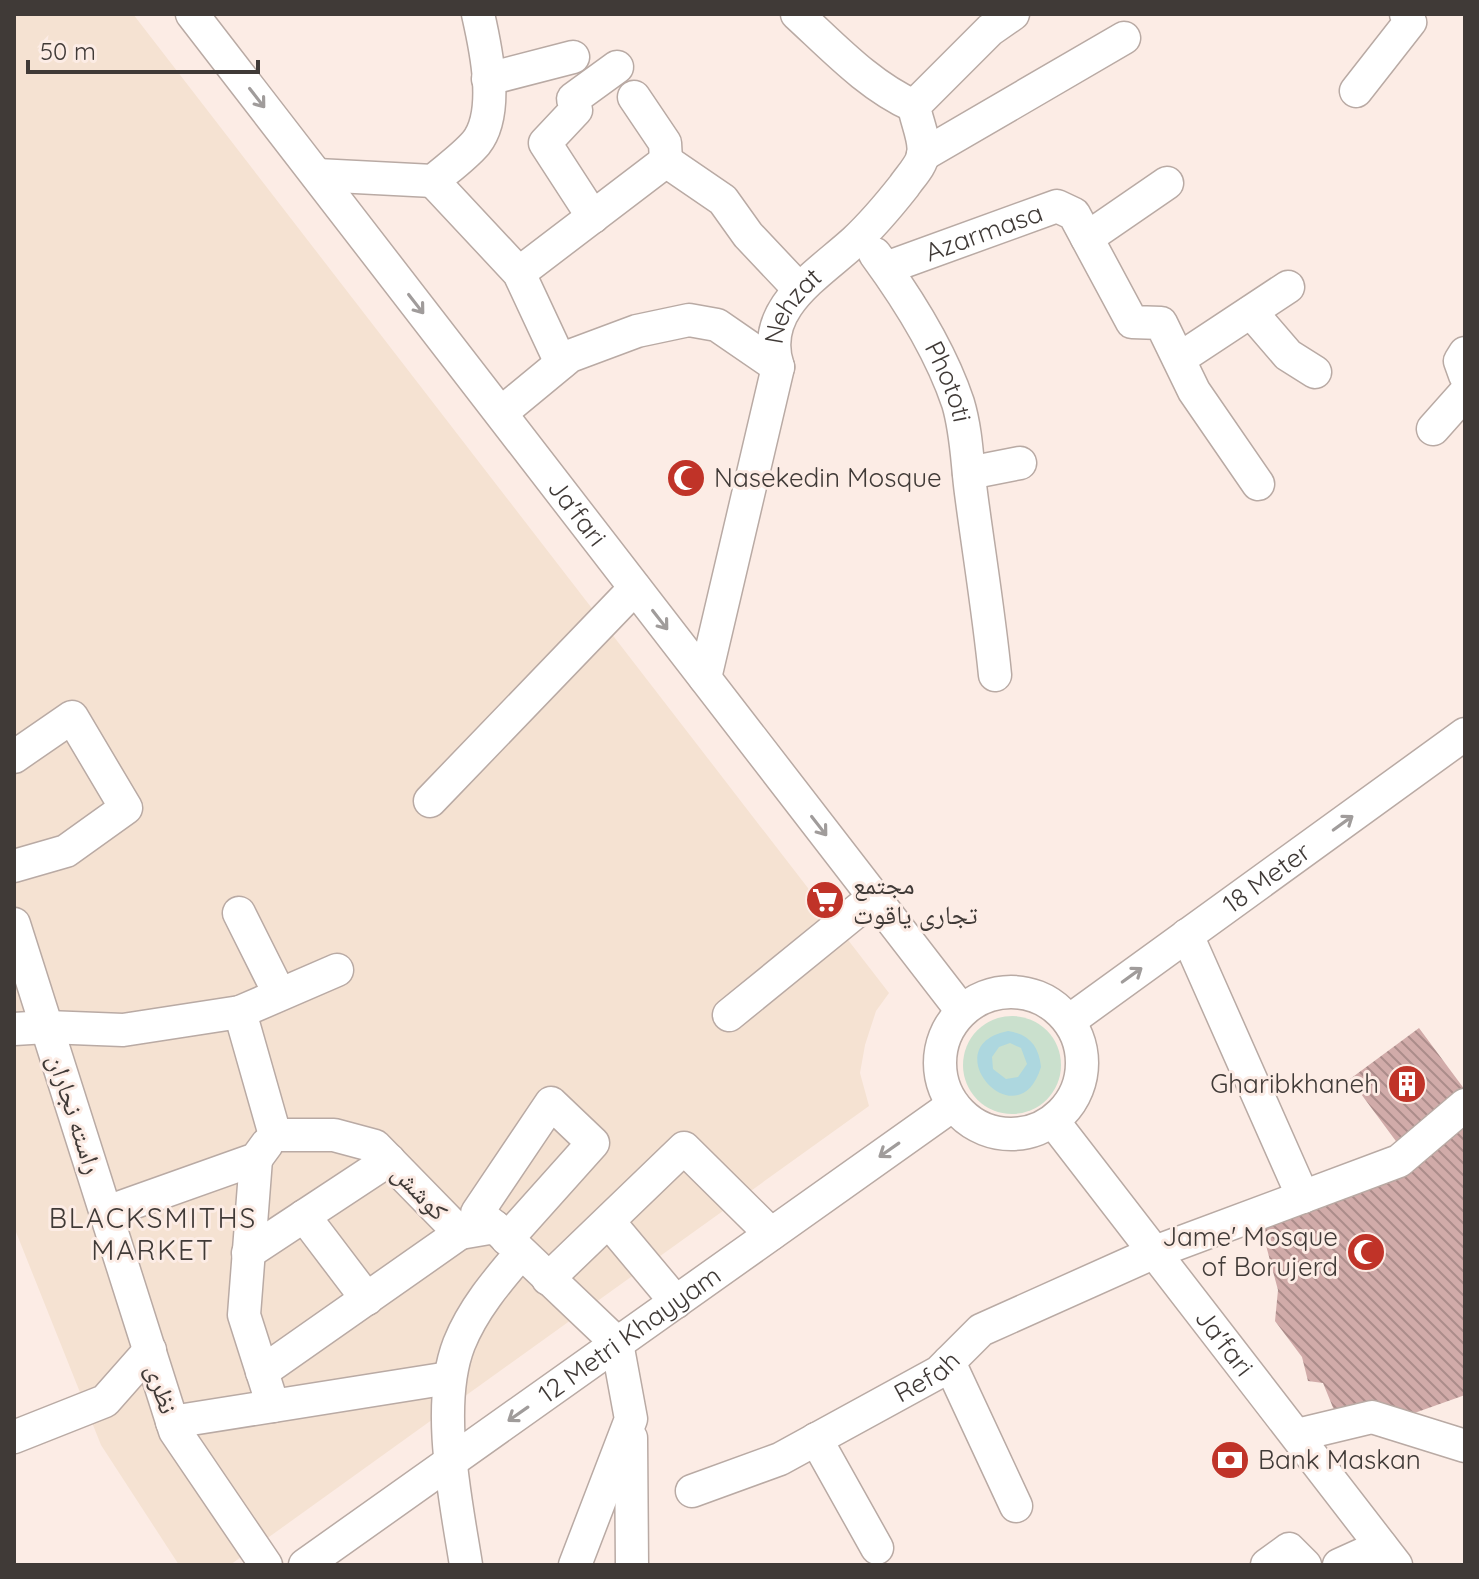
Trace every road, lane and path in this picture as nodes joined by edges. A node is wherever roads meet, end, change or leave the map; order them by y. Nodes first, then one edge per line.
1 (192, 14) edge
2 (478, 14) edge
3 (797, 14) edge
4 (1013, 14) edge
5 (1406, 14) edge
6 (1124, 38) dead end
7 (573, 57) dead end
8 (617, 67) dead end
9 (488, 79) junction
10 (1356, 91) dead end
11 (634, 97) dead end
12 (914, 106) junction
13 (923, 155) junction
14 (666, 161) junction
15 (317, 175) junction
16 (433, 181) junction
17 (1167, 183) dead end
18 (593, 217) junction
19 (862, 235) junction
20 (1087, 238) junction
21 (886, 268) junction
22 (519, 273) junction
23 (1288, 287) dead end
24 (799, 289) junction
25 (1251, 312) junction
26 (1465, 353) edge
27 (1179, 359) junction
28 (561, 363) junction
29 (778, 367) junction
30 (1315, 372) dead end
31 (1465, 375) edge
32 (1465, 393) edge
33 (501, 413) junction
34 (1433, 429) dead end
35 (1020, 463) dead end
36 (969, 473) junction
37 (1258, 484) dead end
38 (635, 588) junction
39 (995, 675) dead end
40 (705, 678) junction
41 (1465, 734) edge
42 (14, 757) edge
43 (430, 801) dead end
44 (14, 866) edge
45 (874, 897) junction
46 (239, 913) dead end
47 (14, 924) edge
48 (1187, 935) junction
49 (337, 970) dead end
50 (279, 993) junction
51 (962, 1011) junction
52 (240, 1012) junction
53 (729, 1015) dead end
54 (1069, 1021) junction
55 (47, 1027) junction
56 (14, 1029) edge
57 (953, 1105) junction
58 (1465, 1105) edge
59 (1053, 1121) junction
60 (265, 1147) junction
61 (389, 1160) junction
62 (1303, 1197) junction
63 (107, 1212) junction
64 (304, 1216) junction
65 (609, 1222) junction
66 (492, 1233) junction
67 (771, 1234) junction
68 (1155, 1252) junction
69 (248, 1253) junction
70 (548, 1279) junction
71 (367, 1299) junction
72 (676, 1302) junction
73 (617, 1343) junction
74 (150, 1350) junction
75 (949, 1362) junction
76 (262, 1372) junction
77 (449, 1378) junction
78 (273, 1406) junction
79 (631, 1419) junction
80 (172, 1422) junction
81 (1297, 1435) junction
82 (14, 1437) edge
83 (816, 1439) junction
84 (1465, 1446) edge
85 (450, 1462) junction
86 (692, 1491) dead end
87 (1016, 1506) dead end
88 (877, 1548) dead end
89 (1389, 1555) edge
90 (266, 1565) edge
91 (305, 1565) edge
92 (466, 1565) edge
93 (575, 1565) edge
94 (632, 1565) edge
95 (1267, 1565) edge
96 (1305, 1565) edge
97 (1339, 1565) edge

1 -> 15 street, Ja'fari
2 - 9 street
3 - 12 street
4 - 12 street
5 - 10 street
6 - 13 street
7 - 9 street
8 - 18 street
9 - 16 street
11 - 14 street
12 - 13 street
13 - 19 street, Nehzat
14 - 18 street
14 - 24 street
15 - 16 street
15 -> 33 street, Ja'fari
16 - 22 street
17 - 20 street
18 - 22 street
19 - 21 street, Phototi
19 - 24 street, Nehzat
20 - 21 street, Azarmasa
20 - 27 street, Azarmasa
21 - 36 street, Phototi
22 - 28 street
23 - 25 street
24 - 29 street, Nehzat
25 - 27 street
25 - 30 street
26 - 31 street
27 - 37 street
28 - 29 street
28 - 33 street
29 - 40 street, Nehzat
32 - 34 street
33 - 38 street, Ja'fari
35 - 36 street
36 - 39 street, Phototi
38 -> 40 street, Ja'fari
38 - 43 street
40 -> 45 street, Ja'fari
48 -> 41 street, 18 Meter
42 - 44 street
45 - 51 street, Ja'fari
45 - 53 street
46 - 50 street
47 - 55 street, راسته نجاران
54 -> 48 street, 18 Meter
48 - 62 street
49 - 50 street
50 - 52 street
51 - 54 street
51 - 57 street
52 - 55 street
52 - 60 street
54 - 59 street
55 - 56 street
55 - 63 street, راسته نجاران
57 - 59 street
57 -> 67 street, 12 Metri Khayyam
58 - 62 street, Refah
59 - 68 street, Ja'fari
60 - 61 street, کوشش
60 - 63 street, کوشش
60 - 69 street
61 - 64 street
61 - 66 street, کوشش
62 - 68 street, Refah
63 - 74 street, راسته نجاران
64 - 69 street
64 - 71 street
65 - 67 street
65 - 70 street
65 - 72 street
66 - 70 street, کوشش
66 - 71 street
66 - 77 street
67 - 72 street, 12 Metri Khayyam
68 - 75 street, Refah
68 - 81 street, Ja'fari
69 - 76 street
70 - 73 street, کوشش
71 - 76 street
72 - 73 street, 12 Metri Khayyam
73 - 79 street
73 -> 85 street, 12 Metri Khayyam
74 - 80 street, نظری
74 - 82 street, نظری
75 - 83 street, Refah
75 - 87 street
76 - 78 street
77 - 78 street
77 - 85 street
78 - 80 street
79 - 93 street
79 - 94 street
80 - 90 street, نظری
81 - 84 street
81 - 89 street, Ja'fari
83 - 86 street, Refah
83 - 88 street
85 - 91 street, 12 Metri Khayyam
85 - 92 street
89 - 97 street
95 - 96 street

